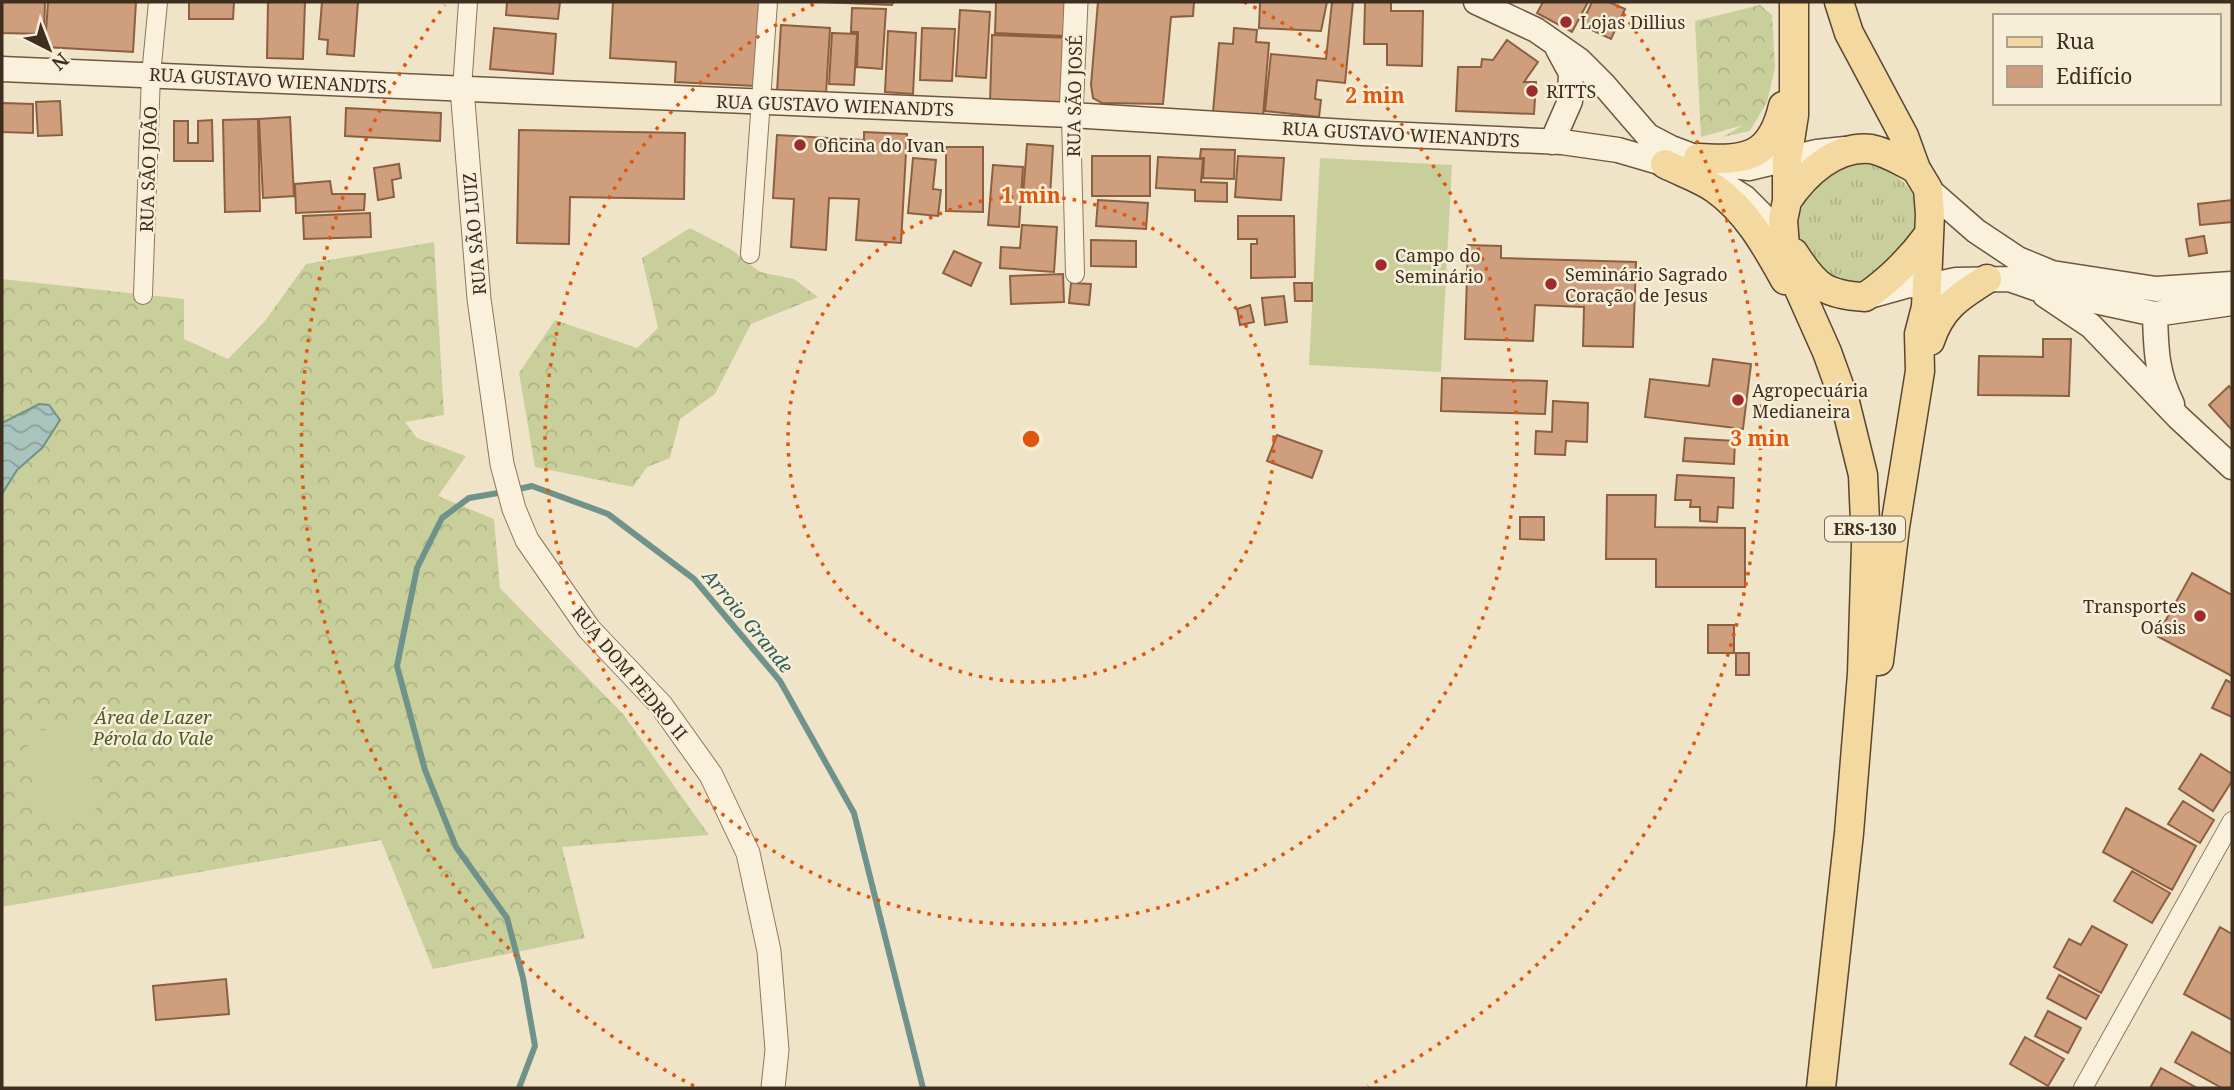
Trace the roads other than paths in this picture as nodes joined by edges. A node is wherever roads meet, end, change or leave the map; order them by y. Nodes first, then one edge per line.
1 (158, 2) edge
2 (468, 2) edge
3 (768, 2) edge
4 (1076, 2) edge
5 (1476, 2) edge
6 (1794, 2) edge
7 (1839, 2) edge
8 (1554, 42) junction
9 (1794, 59) junction
10 (2, 69) edge
11 (151, 75) junction
12 (462, 89) junction
13 (761, 102) junction
14 (1071, 115) junction
15 (1552, 142) junction
16 (1855, 149) junction
17 (1668, 156) junction
18 (1698, 158) junction
19 (1787, 160) junction
20 (1922, 179) junction
21 (1787, 201) junction
22 (1928, 234) junction
23 (1786, 239) junction
24 (750, 254) dead end
25 (1075, 274) dead end
26 (2043, 277) junction
27 (1987, 279) junction
28 (2232, 285) edge
29 (1928, 286) junction
30 (143, 295) dead end
31 (1865, 298) junction
32 (2232, 303) edge
33 (2155, 314) junction
34 (1827, 352) junction
35 (1920, 371) junction
36 (2178, 417) junction
37 (2232, 467) edge
38 (514, 509) joint
39 (2232, 821) edge
40 (1849, 833) junction
41 (774, 1088) edge
42 (1821, 1088) edge
43 (2083, 1088) edge

1 - 11 street, RUA SÃO JOÃO
2 - 12 street, RUA SÃO LUIZ
3 - 13 street
4 - 14 street, RUA SÃO JOSÉ
5 - 8 main road
6 - 9 main road, ERS-130
7 - 20 main road, ERS-130
8 - 15 main road
8 - 17 main road
9 - 18 main road
9 - 19 main road, ERS-130
10 - 11 main road, RUA GUSTAVO WIENANDTS
11 - 12 main road, RUA GUSTAVO WIENANDTS
11 - 30 street, RUA SÃO JOÃO
12 - 13 main road, RUA GUSTAVO WIENANDTS
12 - 38 street, RUA SÃO LUIZ
13 - 14 main road, RUA GUSTAVO WIENANDTS
13 - 24 street
14 - 15 main road, RUA GUSTAVO WIENANDTS
14 - 25 street, RUA SÃO JOSÉ
15 - 17 main road, RUA GUSTAVO WIENANDTS
16 - 19 main road
16 - 20 main road
16 - 21 main road
17 - 18 main road
17 - 23 main road
17 - 34 main road
18 - 19 main road
19 - 21 main road, ERS-130
20 - 22 main road, ERS-130
20 - 26 main road
21 - 23 main road, ERS-130
22 - 29 main road, ERS-130
22 - 31 main road
23 - 31 main road
23 - 34 main road, ERS-130
26 - 27 main road
26 - 28 main road
26 - 33 main road
26 - 36 main road
27 - 29 main road
27 - 35 main road
29 - 31 main road
29 - 35 main road, ERS-130
32 - 33 main road
33 - 36 main road
34 - 40 main road, ERS-130
35 - 40 main road, ERS-130
36 - 37 main road
38 - 41 street, RUA DOM PEDRO II
39 - 43 street
40 - 42 main road, ERS-130

